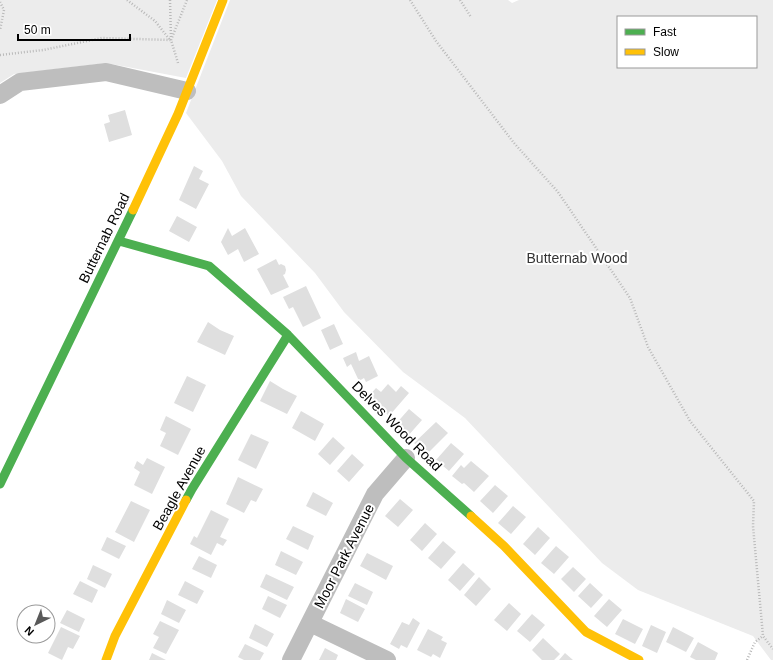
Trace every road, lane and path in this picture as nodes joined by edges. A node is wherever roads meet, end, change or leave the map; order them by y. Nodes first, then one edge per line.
1 (127, 0) edge
2 (170, 0) edge
3 (187, 0) edge
4 (223, 0) edge
5 (410, 0) edge
6 (460, 0) edge
7 (0, 2) edge
8 (471, 17) dead end
9 (0, 30) edge
10 (171, 40) junction
11 (0, 55) edge
12 (186, 91) junction
13 (0, 95) edge
14 (119, 241) junction
15 (288, 335) junction
16 (406, 458) junction
17 (0, 484) edge
18 (310, 623) junction
19 (763, 636) junction
20 (773, 649) edge
21 (106, 660) edge
22 (291, 660) edge
23 (387, 660) edge
24 (639, 660) edge
25 (747, 660) edge

1 - 10 path
2 - 10 path
3 - 10 path
4 - 12 street, Butternab Road
5 - 19 path
6 - 8 path
7 - 9 path
10 - 11 path
10 - 12 path
12 - 13 street
12 - 14 street, Butternab Road
14 - 15 street, Delves Wood Road
14 - 17 street, Butternab Road
15 - 16 street, Delves Wood Road
15 - 21 street, Beagle Avenue
16 - 18 street, Moor Park Avenue
16 - 24 street, Delves Wood Road
18 - 22 street, Moor Park Avenue
18 - 23 street
19 - 20 path
19 - 25 path

